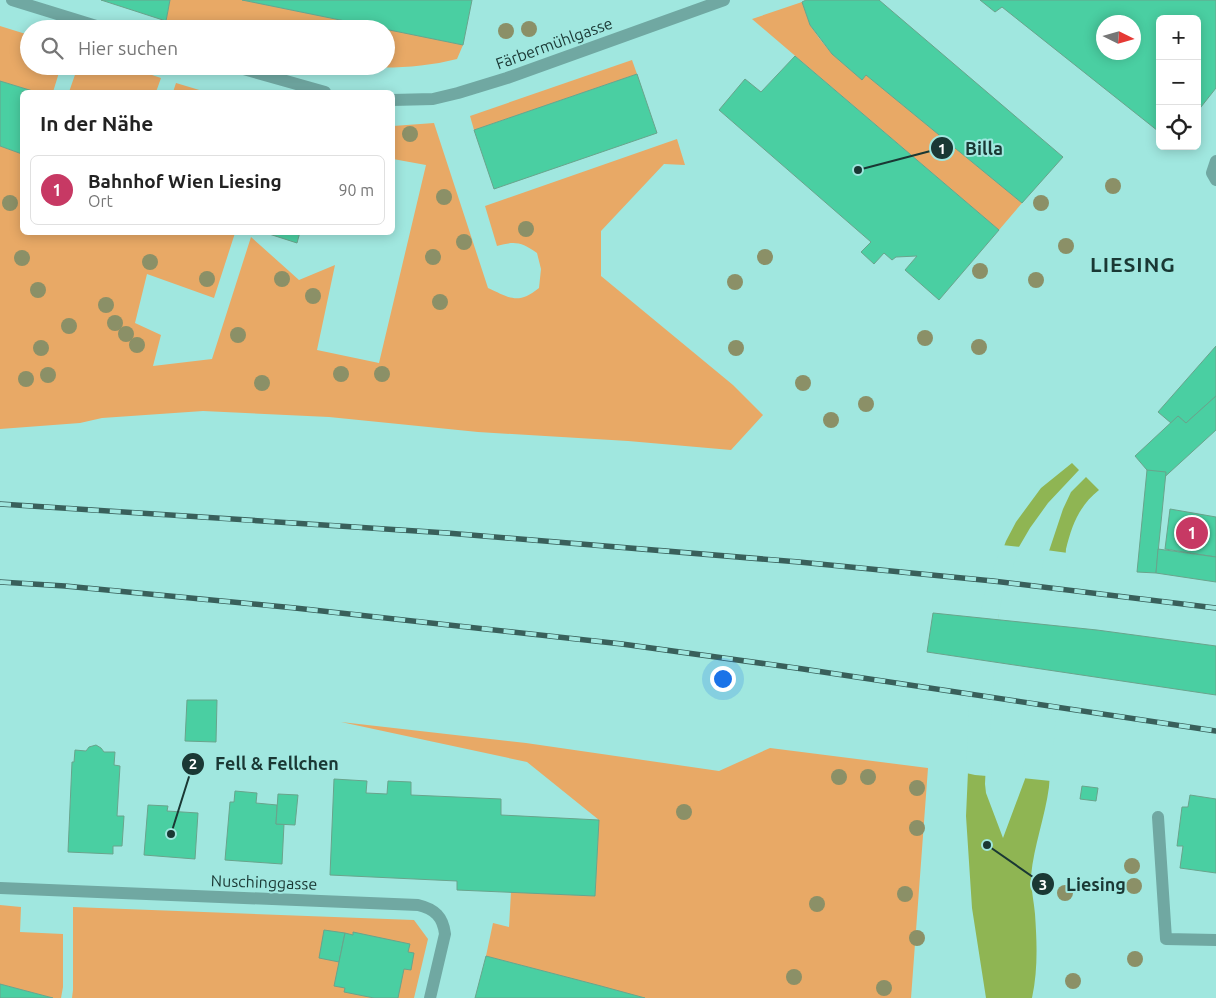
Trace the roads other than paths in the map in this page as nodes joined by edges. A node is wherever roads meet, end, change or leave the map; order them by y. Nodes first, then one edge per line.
1 (12, 0) edge
2 (724, 0) edge
3 (77, 20) edge
4 (265, 75) edge
5 (318, 90) edge
6 (395, 100) edge
7 (1216, 161) edge
8 (1216, 180) edge
9 (1158, 817) dead end
10 (0, 888) edge
11 (1216, 940) edge
12 (430, 998) edge

1 - 3 street
2 - 6 street, Färbermühlgasse
4 - 5 street
7 - 8 street
9 - 11 street
10 - 12 street, Nuschinggasse

